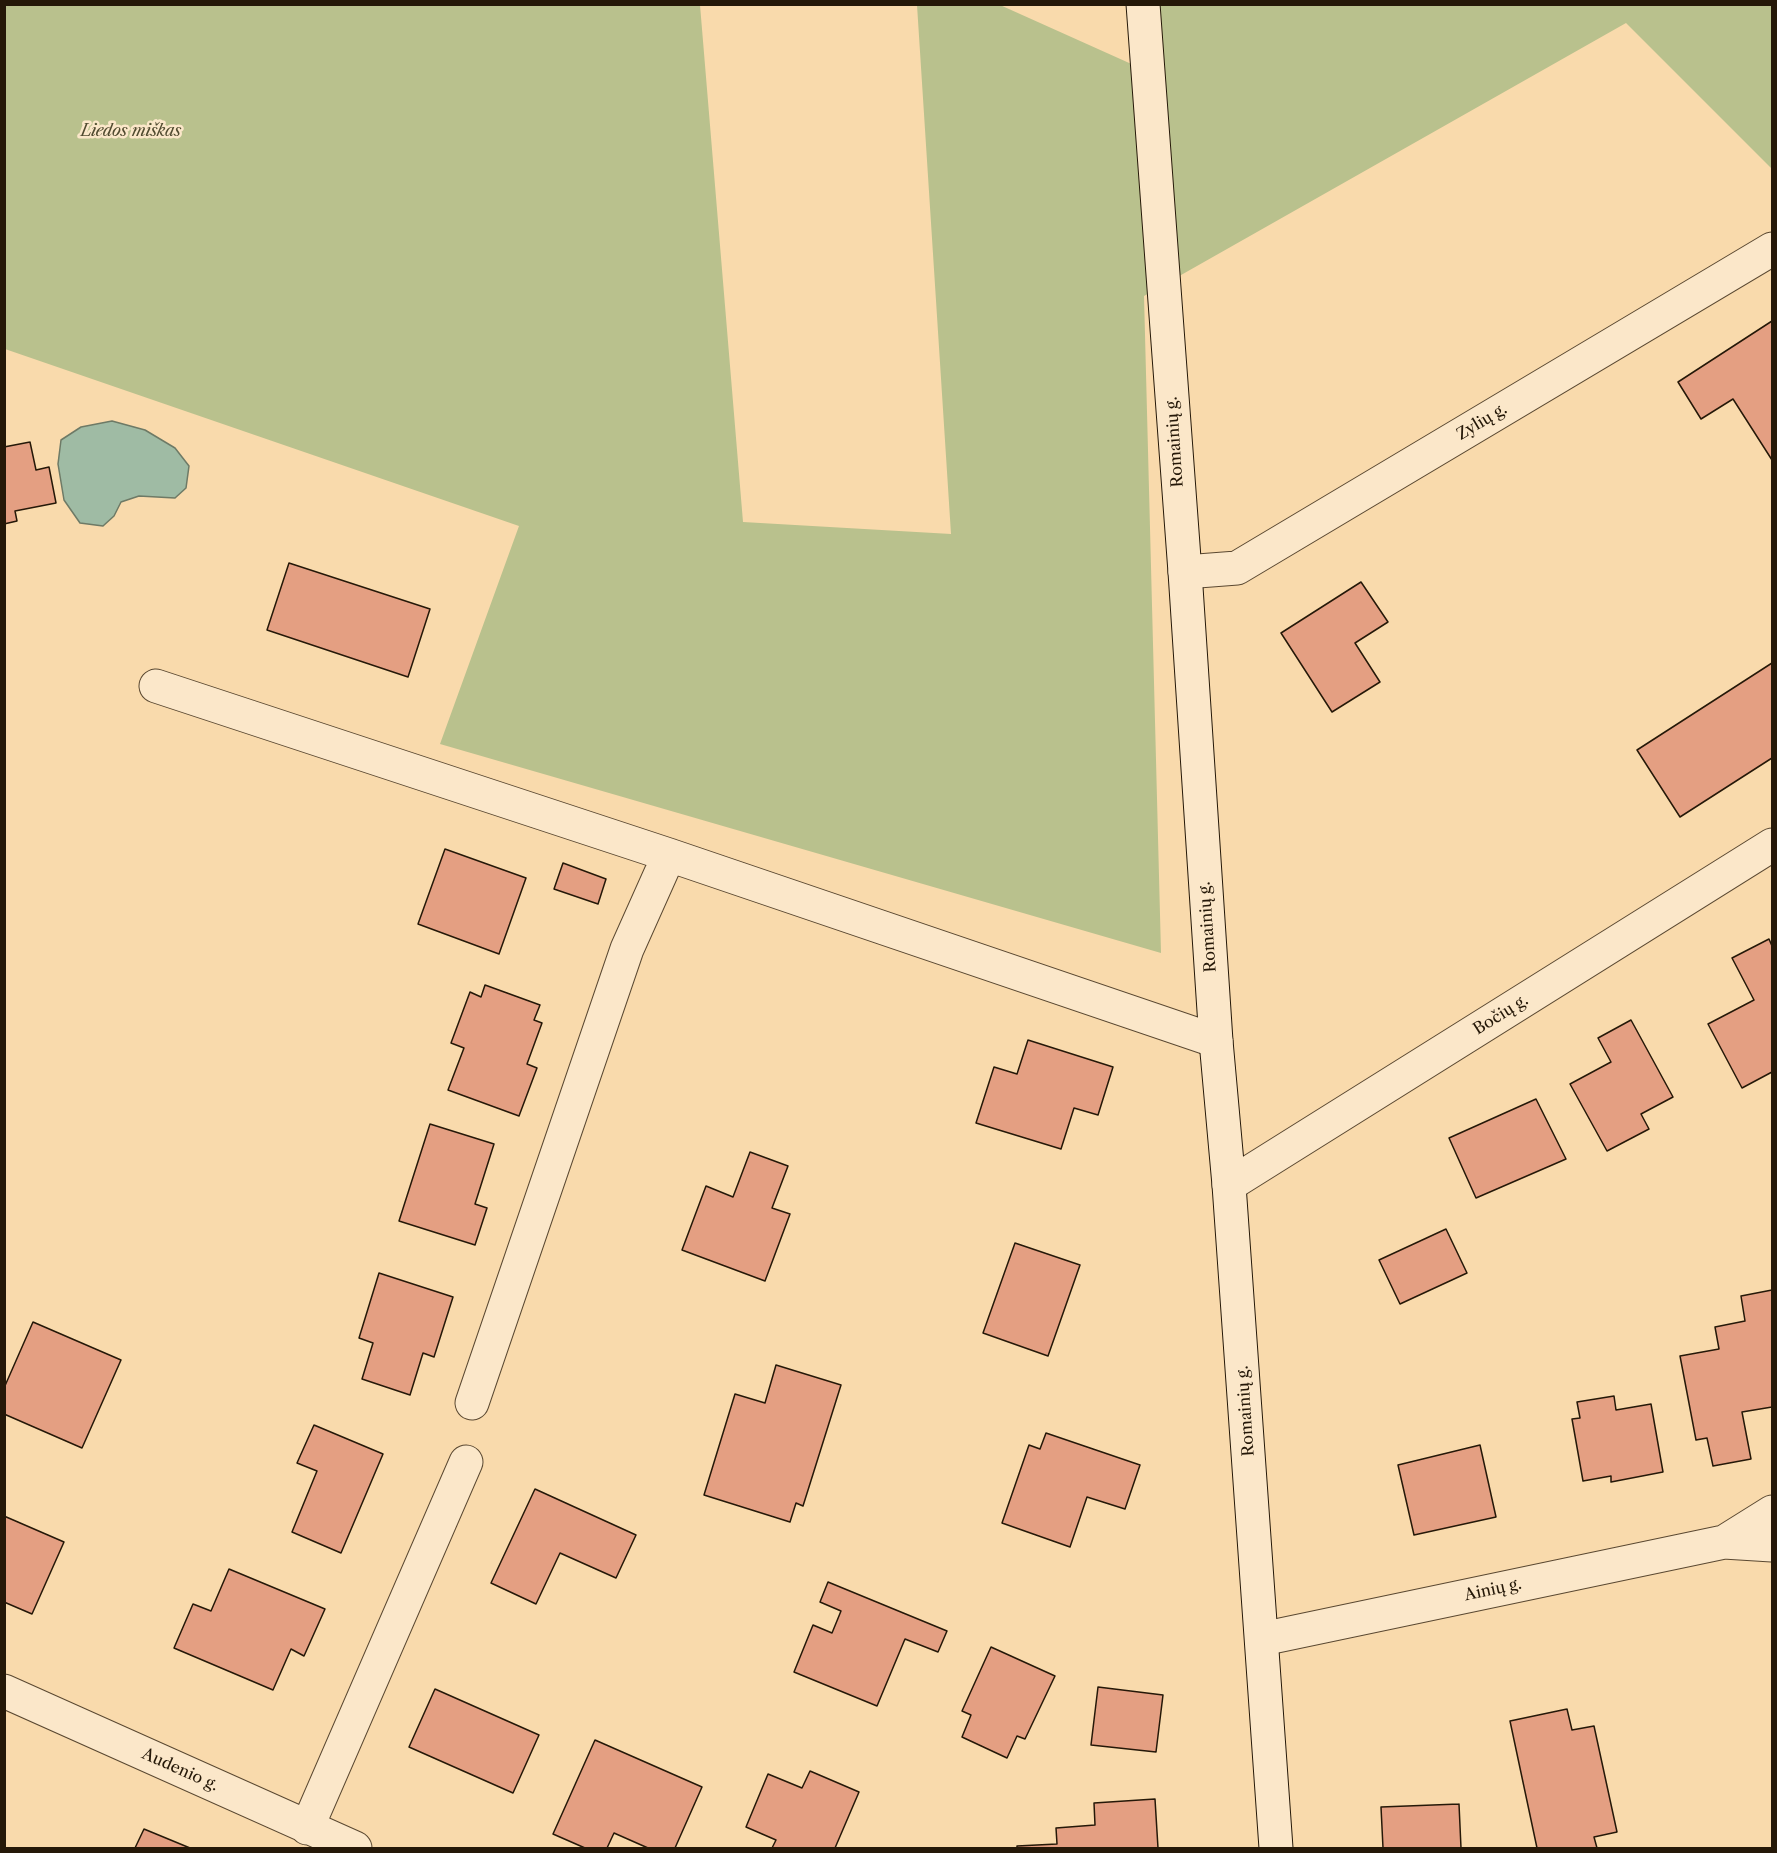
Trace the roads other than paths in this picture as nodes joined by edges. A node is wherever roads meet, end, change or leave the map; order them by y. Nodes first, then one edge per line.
1 (1143, 4) edge
2 (1773, 249) edge
3 (1185, 572) junction
4 (156, 686) dead end
5 (1773, 845) edge
6 (669, 855) junction
7 (1216, 1041) junction
8 (1229, 1185) junction
9 (472, 1403) dead end
10 (466, 1462) dead end
11 (1773, 1512) edge
12 (1724, 1542) junction
13 (1773, 1545) edge
14 (1262, 1639) junction
15 (4, 1691) edge
16 (307, 1828) junction
17 (355, 1848) edge
18 (1276, 1848) edge

1 - 3 street, Romainių g.
2 - 3 street, Zylių g.
3 - 7 street, Romainių g.
4 - 6 street
5 - 8 street, Bočių g.
6 - 7 street
6 - 9 street
7 - 8 street, Romainių g.
8 - 14 street, Romainių g.
10 - 16 street
11 - 12 street, Ainių g.
12 - 13 street, Ainių g.
12 - 14 street, Ainių g.
14 - 18 street, Romainių g.
15 - 16 street, Audenio g.
16 - 17 street, Audenio g.

